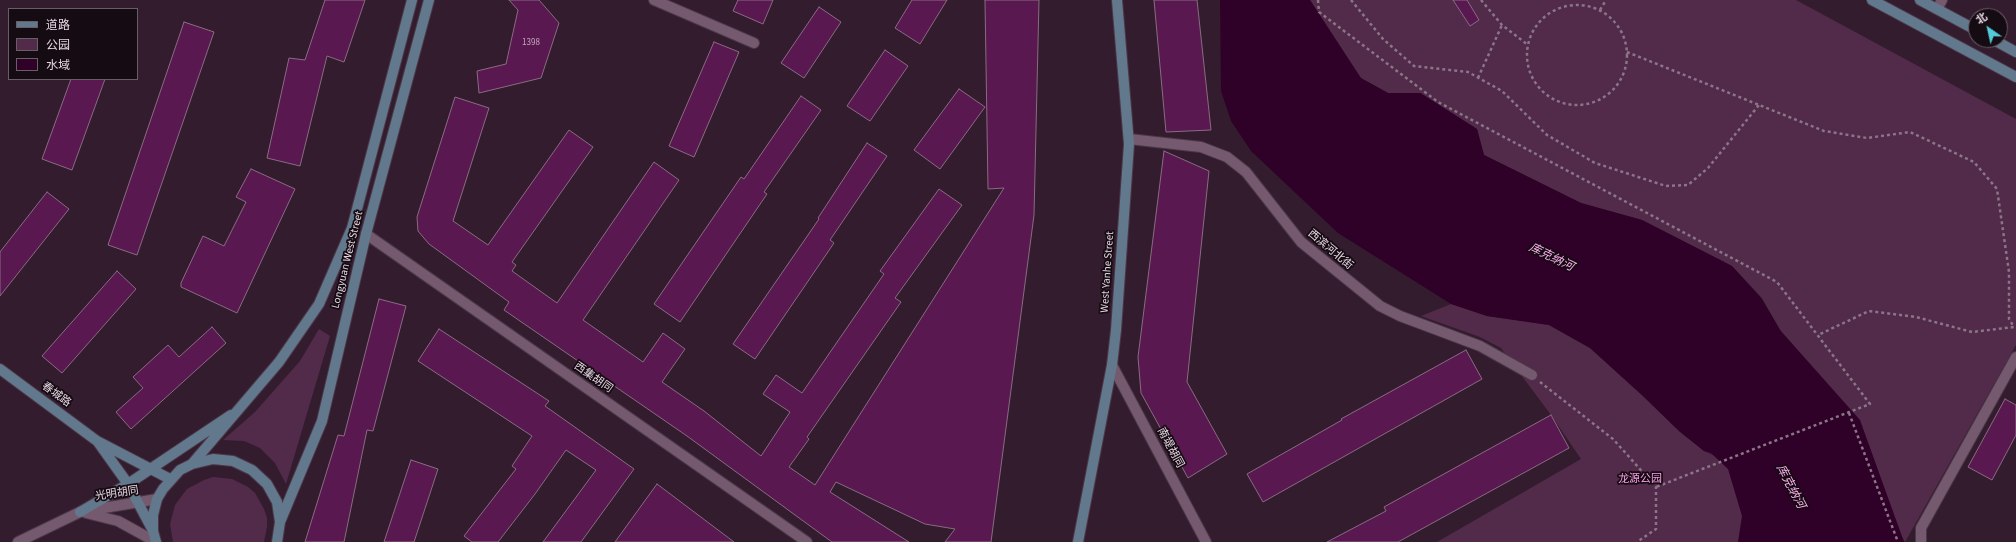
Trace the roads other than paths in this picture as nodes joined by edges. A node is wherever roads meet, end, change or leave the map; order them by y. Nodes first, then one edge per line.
1 (412, 0) edge
2 (429, 0) edge
3 (654, 0) edge
4 (1116, 0) edge
5 (1872, 0) edge
6 (1920, 0) edge
7 (1939, 5) edge
8 (1968, 25) edge
9 (754, 43) dead end
10 (2016, 77) edge
11 (1129, 138) junction
12 (366, 234) junction
13 (2016, 357) edge
14 (1112, 364) junction
15 (0, 370) edge
16 (1532, 375) road end
17 (242, 407) junction
18 (97, 441) junction
19 (192, 464) junction
20 (151, 469) junction
21 (170, 479) junction
22 (128, 484) junction
23 (157, 500) junction
24 (139, 503) junction
25 (80, 512) junction
26 (280, 527) junction
27 (153, 530) junction
28 (18, 542) edge
29 (156, 542) edge
30 (276, 542) edge
31 (283, 542) edge
32 (807, 542) edge
33 (1078, 542) edge
34 (1206, 542) edge
35 (1921, 542) edge

1 - 17 main road, Longyuan West Street
2 - 12 main road, Longyuan West Street
3 - 9 street
4 - 11 main road, West Yanhe Street
5 - 10 main road
6 - 7 main road
7 - 8 main road
11 - 14 main road, West Yanhe Street
11 - 16 street, 西滨河北街
12 - 26 main road, Longyuan West Street
12 - 32 street, 西集胡同
13 - 35 street
14 - 33 main road, West Yanhe Street
14 - 34 street, 南堤胡同
15 - 18 main road, 春城路
17 - 19 main road, Longyuan West Street
17 - 20 main road
18 - 20 main road
18 - 22 main road
19 - 21 main road
19 - 26 main road
20 - 21 main road
20 - 22 main road
21 - 23 main road
22 - 24 main road
22 - 25 main road
23 - 24 street, 光明胡同
23 - 27 main road
24 - 25 street, 光明胡同
24 - 27 main road
25 - 28 street, 光明胡同
25 - 29 street, 光明胡同
26 - 30 main road, Longyuan West Street
26 - 31 main road
27 - 29 main road

